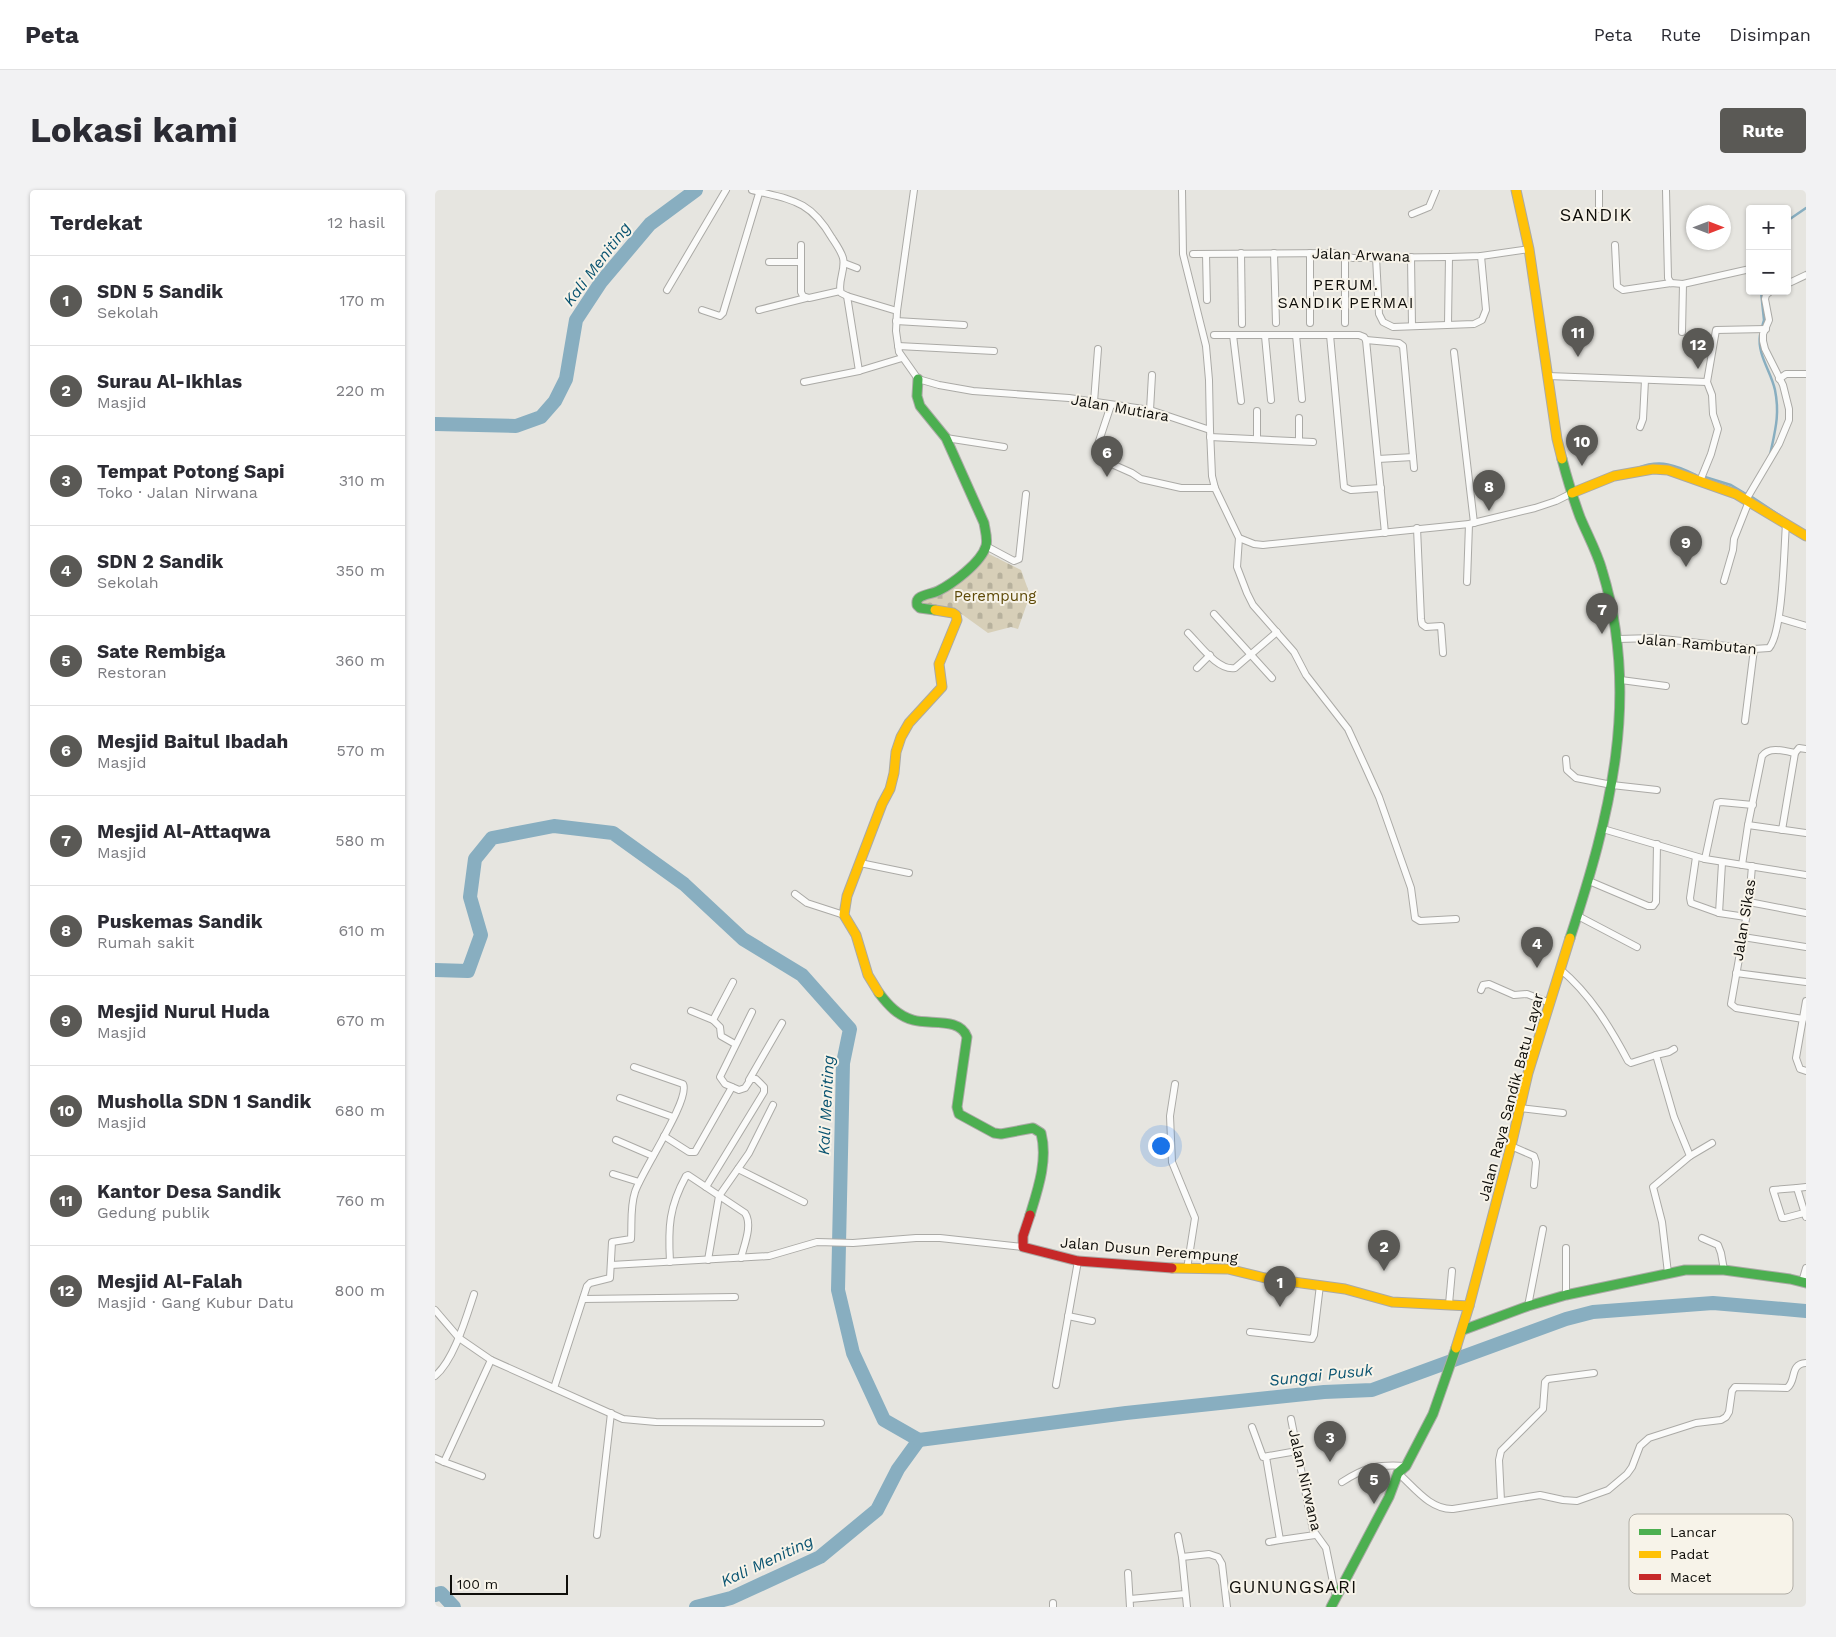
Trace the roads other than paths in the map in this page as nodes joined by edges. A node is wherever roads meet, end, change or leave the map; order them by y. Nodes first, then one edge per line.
1 (726, 190) edge
2 (752, 190) edge
3 (914, 190) edge
4 (1181, 190) edge
5 (1436, 190) edge
6 (1516, 190) edge
7 (1599, 190) edge
8 (1666, 190) edge
9 (760, 191) edge
10 (1599, 209) dead end
11 (1412, 214) dead end
12 (1615, 244) dead end
13 (801, 245) dead end
14 (1529, 249) junction
15 (1241, 253) junction
16 (1274, 253) junction
17 (1310, 253) junction
18 (1193, 254) dead end
19 (1206, 254) junction
20 (1345, 256) junction
21 (1481, 256) junction
22 (1411, 257) junction
23 (1449, 257) junction
24 (1376, 258) junction
25 (769, 262) dead end
26 (801, 262) junction
27 (844, 263) junction
28 (857, 268) dead end
29 (1746, 271) edge
30 (1806, 275) edge
31 (1791, 282) edge
32 (1671, 283) junction
33 (1683, 284) junction
34 (667, 290) dead end
35 (840, 290) junction
36 (1767, 295) edge
37 (847, 296) junction
38 (806, 298) junction
39 (1207, 300) dead end
40 (702, 310) dead end
41 (759, 310) dead end
42 (897, 311) junction
43 (897, 321) junction
44 (1310, 323) dead end
45 (1242, 324) dead end
46 (1276, 324) dead end
47 (1345, 324) dead end
48 (1448, 324) junction
49 (964, 325) dead end
50 (1413, 326) junction
51 (1763, 328) junction
52 (1682, 332) dead end
53 (1214, 335) dead end
54 (1233, 335) junction
55 (1296, 335) junction
56 (1330, 335) junction
57 (1265, 336) junction
58 (1366, 340) junction
59 (898, 346) junction
60 (1098, 349) dead end
61 (994, 351) dead end
62 (1454, 352) dead end
63 (902, 358) junction
64 (859, 371) junction
65 (1806, 374) edge
66 (1152, 375) dead end
67 (1548, 376) junction
68 (918, 379) junction
69 (1779, 379) junction
70 (1645, 380) junction
71 (804, 382) dead end
72 (1707, 382) junction
73 (1302, 399) dead end
74 (1271, 400) dead end
75 (1241, 401) dead end
76 (1094, 402) junction
77 (1111, 406) junction
78 (1150, 410) junction
79 (1257, 411) dead end
80 (1299, 418) dead end
81 (1640, 427) dead end
82 (1210, 433) junction
83 (946, 438) junction
84 (1257, 439) junction
85 (1299, 441) junction
86 (1313, 442) dead end
87 (1003, 448) dead end
88 (1413, 457) junction
89 (1379, 459) junction
90 (1414, 468) dead end
91 (1702, 477) junction
92 (1215, 488) junction
93 (1381, 488) junction
94 (1572, 493) junction
95 (1026, 494) dead end
96 (1749, 497) junction
97 (1471, 523) junction
98 (1786, 524) junction
99 (1417, 528) junction
100 (1385, 533) junction
101 (1806, 536) edge
102 (1239, 538) junction
103 (986, 546) junction
104 (1724, 581) dead end
105 (1467, 582) dead end
106 (1214, 614) dead end
107 (1779, 618) junction
108 (1806, 626) edge
109 (1277, 632) junction
110 (1188, 634) dead end
111 (1618, 639) junction
112 (1754, 649) junction
113 (1443, 653) dead end
114 (1251, 654) junction
115 (1210, 656) junction
116 (1197, 668) dead end
117 (1272, 678) dead end
118 (1621, 680) junction
119 (1665, 686) dead end
120 (1745, 721) dead end
121 (1806, 749) edge
122 (1795, 753) junction
123 (1566, 759) dead end
124 (1612, 785) junction
125 (1657, 790) dead end
126 (1753, 805) junction
127 (1748, 825) junction
128 (1603, 829) junction
129 (1782, 830) junction
130 (1806, 833) edge
131 (1657, 844) junction
132 (1696, 857) junction
133 (1705, 859) junction
134 (860, 863) junction
135 (1722, 863) junction
136 (1742, 865) junction
137 (1752, 866) junction
138 (909, 873) dead end
139 (1806, 875) edge
140 (1589, 881) junction
141 (795, 894) dead end
142 (1749, 902) junction
143 (1719, 913) junction
144 (1806, 913) edge
145 (844, 915) junction
146 (1578, 916) junction
147 (1746, 917) junction
148 (1457, 919) dead end
149 (1743, 937) junction
150 (1637, 947) dead end
151 (1806, 947) edge
152 (1560, 969) junction
153 (1736, 973) junction
154 (733, 982) dead end
155 (1806, 982) edge
156 (1481, 990) dead end
157 (1806, 1001) edge
158 (1550, 1004) junction
159 (691, 1011) dead end
160 (752, 1012) dead end
161 (713, 1020) junction
162 (1803, 1020) junction
163 (782, 1023) dead end
164 (735, 1044) junction
165 (1674, 1049) dead end
166 (1656, 1055) junction
167 (634, 1067) dead end
168 (1806, 1071) edge
169 (749, 1080) junction
170 (1175, 1084) dead end
171 (732, 1087) junction
172 (620, 1098) dead end
173 (773, 1105) dead end
174 (1520, 1108) junction
175 (1563, 1113) dead end
176 (673, 1117) junction
177 (664, 1136) junction
178 (615, 1140) dead end
179 (1712, 1143) dead end
180 (1511, 1146) junction
181 (653, 1156) junction
182 (1689, 1156) junction
183 (738, 1169) junction
184 (613, 1174) dead end
185 (639, 1182) junction
186 (1534, 1184) dead end
187 (1806, 1186) edge
188 (706, 1187) junction
189 (1797, 1188) junction
190 (719, 1196) junction
191 (804, 1202) dead end
192 (1805, 1216) edge
193 (1543, 1229) dead end
194 (1702, 1238) dead end
195 (1023, 1247) junction
196 (1566, 1248) dead end
197 (741, 1258) junction
198 (708, 1260) junction
199 (1078, 1260) junction
200 (670, 1262) junction
201 (611, 1264) junction
202 (1806, 1268) edge
203 (1187, 1269) junction
204 (1724, 1270) junction
205 (1452, 1271) dead end
206 (1668, 1273) junction
207 (1804, 1283) edge
208 (1321, 1285) junction
209 (474, 1294) dead end
210 (1566, 1295) junction
211 (735, 1297) dead end
212 (583, 1299) junction
213 (1449, 1304) junction
214 (1469, 1306) junction
215 (1528, 1306) junction
216 (435, 1310) edge
217 (1068, 1316) junction
218 (1092, 1321) dead end
219 (1463, 1330) junction
220 (1250, 1332) dead end
221 (459, 1338) junction
222 (491, 1360) junction
223 (1806, 1363) edge
224 (1594, 1373) dead end
225 (435, 1376) edge
226 (1056, 1385) dead end
227 (554, 1388) junction
228 (611, 1413) junction
229 (1291, 1419) dead end
230 (821, 1423) dead end
231 (1252, 1427) dead end
232 (1297, 1450) junction
233 (1266, 1457) junction
234 (435, 1458) edge
235 (444, 1462) junction
236 (1406, 1466) junction
237 (1398, 1473) junction
238 (482, 1476) dead end
239 (1342, 1482) dead end
240 (1501, 1501) junction
241 (597, 1535) dead end
242 (1315, 1535) junction
243 (1178, 1536) dead end
244 (1280, 1540) junction
245 (1269, 1542) dead end
246 (1182, 1558) junction
247 (1128, 1573) dead end
248 (1185, 1594) junction
249 (1336, 1597) junction
250 (1130, 1599) junction
251 (1130, 1607) edge
252 (1187, 1607) edge
253 (1227, 1607) edge
254 (1331, 1607) edge

1 - 34 street
2 - 9 street
3 - 42 street
4 - 82 street
5 - 11 street
6 - 14 street, Jalan Raya Sandik Batu Layar
7 - 10 street
8 - 32 street
9 - 27 street
9 - 40 street
12 - 32 street
13 - 26 street
14 - 21 street, Jalan Arwana
14 - 67 street, Jalan Raya Sandik Batu Layar
15 - 16 street, Jalan Arwana
15 - 19 street, Jalan Arwana
15 - 45 street
16 - 17 street, Jalan Arwana
16 - 46 street
17 - 20 street, Jalan Arwana
17 - 44 street
18 - 19 street, Jalan Arwana
19 - 39 street
20 - 24 street, Jalan Arwana
20 - 47 street
21 - 23 street, Jalan Arwana
21 - 48 street
22 - 23 street, Jalan Arwana
22 - 24 street, Jalan Arwana
22 - 50 street
23 - 48 street
24 - 50 street
25 - 26 street
26 - 38 street
27 - 28 street
27 - 35 street
29 - 33 street
30 - 31 street
32 - 33 street
33 - 52 street
35 - 37 street
35 - 38 street
36 - 51 street
37 - 42 street
37 - 64 street
38 - 41 street
42 - 43 street
43 - 49 street
43 - 59 street
48 - 50 street
51 - 69 street
51 - 72 street
53 - 54 street
54 - 57 street
54 - 75 street
55 - 56 street
55 - 57 street
55 - 73 street
56 - 58 street
56 - 93 street
57 - 74 street
58 - 88 street
58 - 89 street
59 - 61 street
59 - 63 street
60 - 76 street
62 - 97 street
63 - 64 street
63 - 68 street
64 - 71 street
65 - 69 street
66 - 78 street
67 - 70 street
67 - 94 street, Jalan Raya Sandik Batu Layar
68 - 76 street, Jalan Mutiara
68 - 83 street
69 - 96 street
70 - 72 street
70 - 81 street
72 - 91 street
76 - 77 street, Jalan Mutiara
77 - 78 street, Jalan Mutiara
77 - 92 street
78 - 82 street, Jalan Mutiara
79 - 84 street
80 - 85 street
82 - 84 street, Jalan Mutiara
82 - 92 street
83 - 87 street
83 - 103 street
84 - 85 street, Jalan Mutiara
85 - 86 street, Jalan Mutiara
88 - 89 street
88 - 90 street
89 - 93 street
91 - 94 street
91 - 96 street
92 - 102 street
93 - 100 street
94 - 97 street
94 - 111 street, Jalan Raya Sandik Batu Layar
95 - 103 street
96 - 98 street
96 - 104 street
97 - 99 street
97 - 105 street
98 - 101 street
98 - 107 street, Jalan Rambutan
99 - 100 street
99 - 113 street
100 - 102 street
102 - 109 street
103 - 134 street
106 - 114 street
107 - 108 street
107 - 112 street, Jalan Rambutan
109 - 114 street
109 - 148 street
110 - 115 street
111 - 112 street, Jalan Rambutan
111 - 118 street, Jalan Raya Sandik Batu Layar
112 - 120 street
114 - 115 street
114 - 117 street
115 - 116 street
118 - 119 street
118 - 124 street, Jalan Raya Sandik Batu Layar
121 - 122 street
122 - 126 street
122 - 129 street
123 - 124 street
124 - 125 street
124 - 128 street, Jalan Raya Sandik Batu Layar
126 - 127 street
126 - 133 street
127 - 129 street
127 - 136 street
128 - 131 street
128 - 140 street, Jalan Raya Sandik Batu Layar
129 - 130 street
131 - 132 street
131 - 140 street
132 - 133 street
132 - 143 street
133 - 135 street
134 - 138 street
134 - 145 street
135 - 136 street
135 - 143 street
136 - 137 street
137 - 139 street
137 - 142 street, Jalan Sikas
140 - 146 street, Jalan Raya Sandik Batu Layar
141 - 145 street
142 - 144 street
142 - 147 street, Jalan Sikas
143 - 147 street
145 - 195 street
146 - 150 street
146 - 152 street, Jalan Raya Sandik Batu Layar
147 - 149 street, Jalan Sikas
149 - 151 street
149 - 153 street, Jalan Sikas
152 - 158 street, Jalan Raya Sandik Batu Layar
152 - 166 street
153 - 155 street, Jalan Sikas
153 - 162 street, Jalan Sikas
154 - 161 street
156 - 158 street
157 - 162 street
158 - 174 street, Jalan Raya Sandik Batu Layar
159 - 161 street
160 - 164 street
161 - 164 street
162 - 168 street
163 - 169 street
164 - 171 street
165 - 166 street
166 - 182 street
167 - 176 street
169 - 171 street
169 - 188 street
170 - 203 street
171 - 177 street
172 - 176 street
173 - 183 street
174 - 175 street
174 - 180 street, Jalan Raya Sandik Batu Layar
176 - 177 street
177 - 181 street
178 - 181 street
179 - 182 street
180 - 186 street
180 - 214 street, Jalan Raya Sandik Batu Layar
181 - 185 street
182 - 206 street
183 - 190 street
183 - 191 street
184 - 185 street
185 - 201 street
187 - 189 street
188 - 190 street
188 - 200 street
189 - 192 street
189 - 192 street
190 - 197 street
190 - 198 street
193 - 215 street
194 - 204 street
195 - 197 street
195 - 199 street, Jalan Dusun Perempung
196 - 210 street
197 - 198 street
198 - 200 street
199 - 203 street, Jalan Dusun Perempung
199 - 217 street
200 - 201 street
201 - 212 street
202 - 207 street
203 - 208 street, Jalan Dusun Perempung
204 - 206 street
204 - 207 street
205 - 213 street
206 - 210 street
208 - 213 street, Jalan Dusun Perempung
208 - 220 street
209 - 221 street
210 - 215 street
211 - 212 street
212 - 227 street
213 - 214 street, Jalan Dusun Perempung
214 - 219 street, Jalan Raya Sandik Batu Layar
215 - 219 street
216 - 221 street
217 - 218 street
217 - 226 street
219 - 236 street, Jalan Raya Sandik Batu Layar
221 - 222 street
221 - 225 street
222 - 227 street
222 - 235 street
223 - 240 street
224 - 240 street
227 - 228 street
228 - 230 street
228 - 241 street
229 - 232 street, Jalan Nirwana
231 - 233 street
232 - 233 street
232 - 242 street, Jalan Nirwana
233 - 244 street
234 - 235 street
235 - 238 street
236 - 237 street
236 - 239 street
237 - 240 street
237 - 249 street
242 - 244 street
242 - 249 street, Jalan Nirwana
243 - 246 street
244 - 245 street
246 - 248 street
246 - 253 street
247 - 250 street
248 - 250 street
248 - 252 street
249 - 254 street
250 - 251 street

